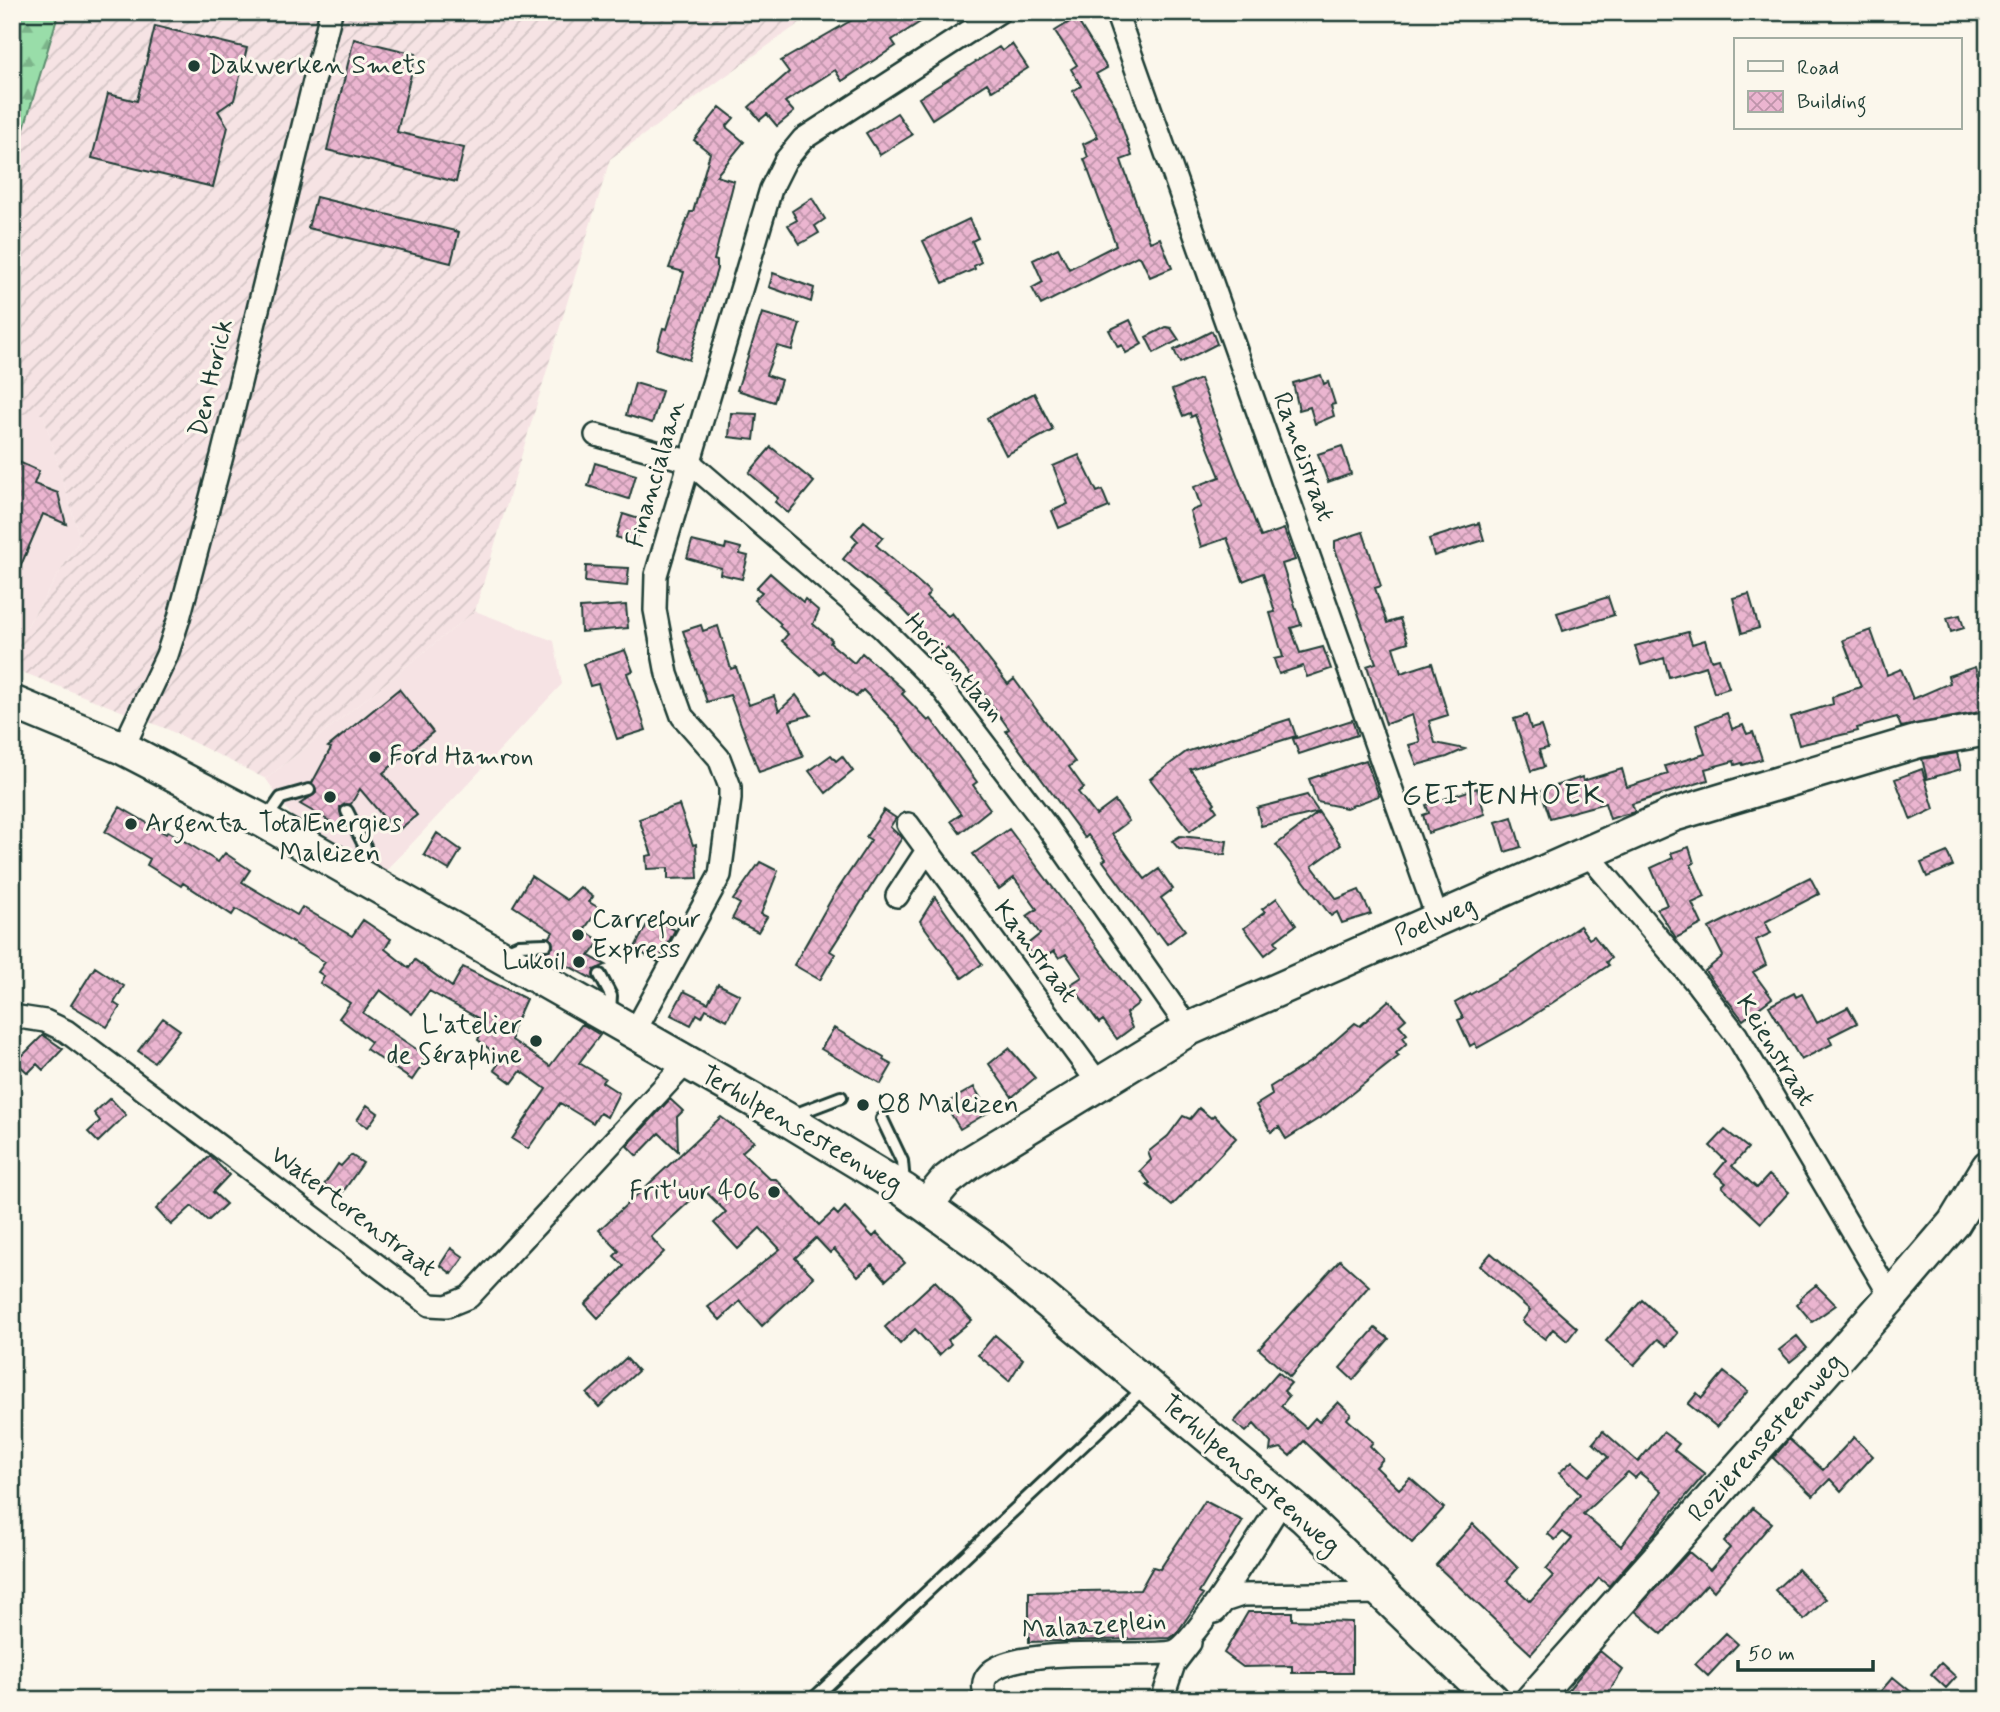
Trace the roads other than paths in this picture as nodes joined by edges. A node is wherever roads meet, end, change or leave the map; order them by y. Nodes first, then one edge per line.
1 (331, 12) edge
2 (999, 12) edge
3 (1116, 12) edge
4 (596, 435) dead end
5 (688, 461) junction
6 (12, 702) edge
7 (1988, 729) edge
8 (123, 748) junction
9 (309, 790) dead end
10 (347, 811) dead end
11 (265, 822) junction
12 (908, 824) dead end
13 (926, 852) junction
14 (1587, 853) junction
15 (353, 870) junction
16 (897, 896) dead end
17 (1438, 920) junction
18 (546, 944) dead end
19 (495, 955) junction
20 (600, 975) dead end
21 (12, 1016) edge
22 (622, 1026) junction
23 (1189, 1029) junction
24 (686, 1063) junction
25 (1099, 1084) junction
26 (841, 1097) dead end
27 (785, 1118) junction
28 (882, 1119) dead end
29 (1988, 1167) edge
30 (915, 1197) junction
31 (1891, 1297) junction
32 (1146, 1386) junction
33 (1283, 1500) junction
34 (1384, 1593) junction
35 (812, 1700) edge
36 (988, 1700) edge
37 (1162, 1700) edge
38 (1493, 1700) edge
39 (1532, 1700) edge

1 - 8 street, Den Horick
2 - 5 street, Financialaan
3 - 17 street, Rameistraat
4 - 5 street, Horizontlaan
5 - 22 street, Financialaan
5 - 23 street, Horizontlaan
6 - 8 street, Terhulpensesteenweg
7 - 14 street, Poelweg
8 - 11 street, Terhulpensesteenweg
9 - 11 lane
10 - 15 lane
11 - 15 street, Terhulpensesteenweg
12 - 13 street, Kamstraat
13 - 16 street
13 - 25 street, Kamstraat
14 - 17 street, Poelweg
14 - 31 street, Keienstraat
15 - 19 street, Terhulpensesteenweg
17 - 23 street, Poelweg
18 - 19 lane
19 - 22 street, Terhulpensesteenweg
20 - 22 lane
21 - 24 street, Watertorenstraat
22 - 24 street, Terhulpensesteenweg
23 - 25 street, Poelweg
24 - 27 street, Terhulpensesteenweg
25 - 30 street, Poelweg
26 - 27 lane
27 - 30 street, Terhulpensesteenweg
28 - 30 lane
29 - 31 street, Rozierensesteenweg
30 - 32 street, Terhulpensesteenweg
31 - 39 street, Rozierensesteenweg
32 - 33 street, Terhulpensesteenweg
32 - 35 lane
33 - 34 street, Terhulpensesteenweg
33 - 36 street, Malaazeplein
34 - 37 street, Malaazeplein
34 - 38 street, Terhulpensesteenweg

